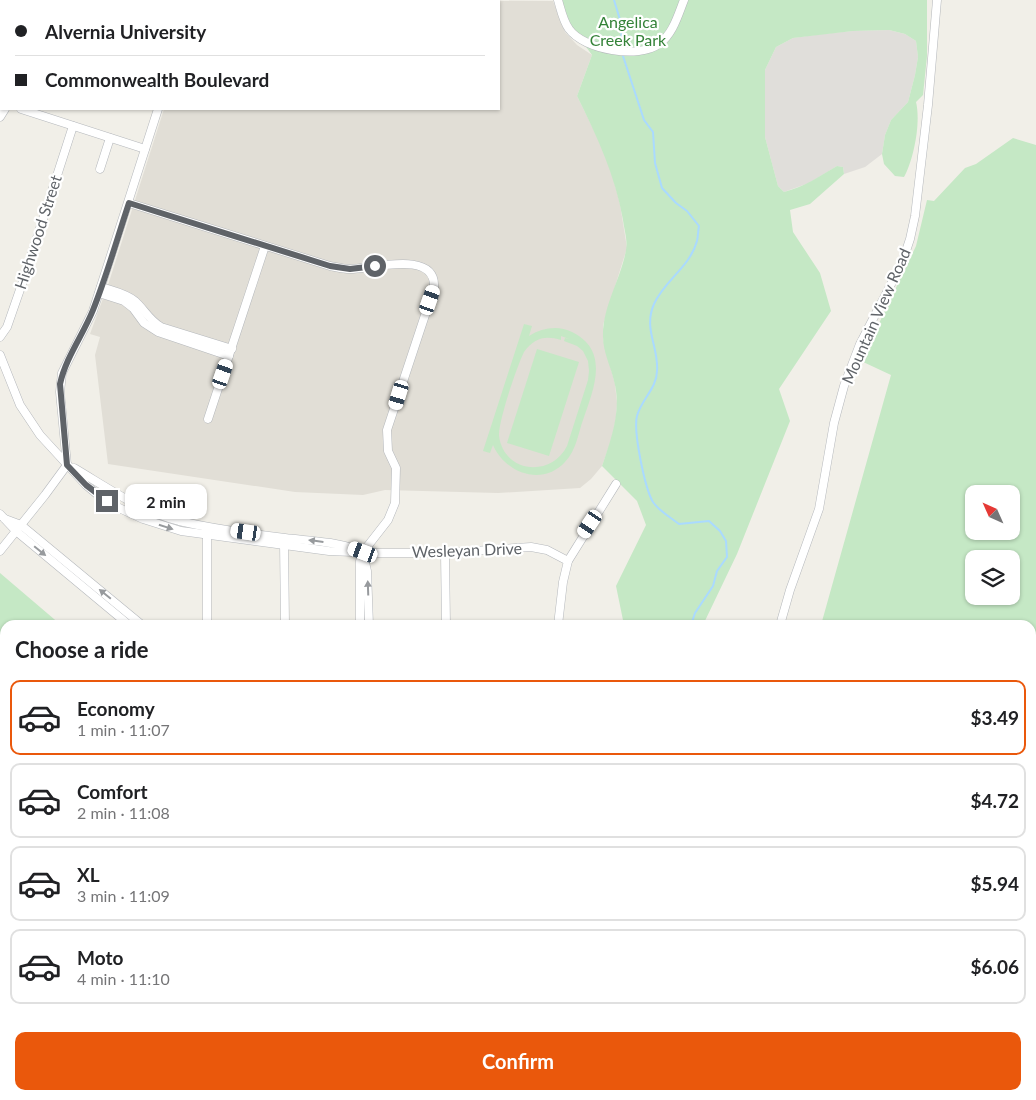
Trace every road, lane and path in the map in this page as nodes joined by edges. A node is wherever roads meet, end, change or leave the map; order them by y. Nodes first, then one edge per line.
1 (558, 0) edge
2 (684, 0) edge
3 (937, 0) edge
4 (24, 110) edge
5 (158, 110) edge
6 (73, 126) junction
7 (110, 138) junction
8 (145, 148) junction
9 (100, 169) dead end
10 (129, 203) junction
11 (265, 246) junction
12 (100, 290) junction
13 (0, 337) edge
14 (230, 352) junction
15 (0, 355) edge
16 (208, 419) dead end
17 (67, 465) junction
18 (616, 484) dead end
19 (2, 516) edge
20 (18, 528) junction
21 (207, 530) junction
22 (284, 541) junction
23 (0, 551) edge
24 (363, 552) junction
25 (445, 553) junction
26 (568, 561) junction
27 (123, 620) edge
28 (136, 620) edge
29 (207, 620) edge
30 (285, 620) edge
31 (360, 620) edge
32 (369, 620) edge
33 (446, 620) edge
34 (559, 620) edge
35 (781, 620) edge

1 - 2 street
3 - 35 street, Mountain View Road
4 - 6 street
5 - 8 street
6 - 7 street
6 - 13 street, Highwood Street
7 - 8 street
7 - 9 street
8 - 10 street
10 - 11 street
10 - 12 street
11 - 14 street
11 - 24 street
12 - 14 street
12 - 17 street
14 - 16 street
15 - 17 street, Wesleyan Drive
17 - 20 street
17 - 21 street, Wesleyan Drive
18 - 26 street
19 - 20 street
20 - 23 street
20 -> 27 street
28 -> 20 street
21 - 22 street, Wesleyan Drive
21 - 29 street
22 - 24 street, Wesleyan Drive
22 - 30 street
24 - 25 street, Wesleyan Drive
24 - 31 street
32 -> 24 street
25 - 26 street, Wesleyan Drive
25 - 33 street
26 - 34 street

